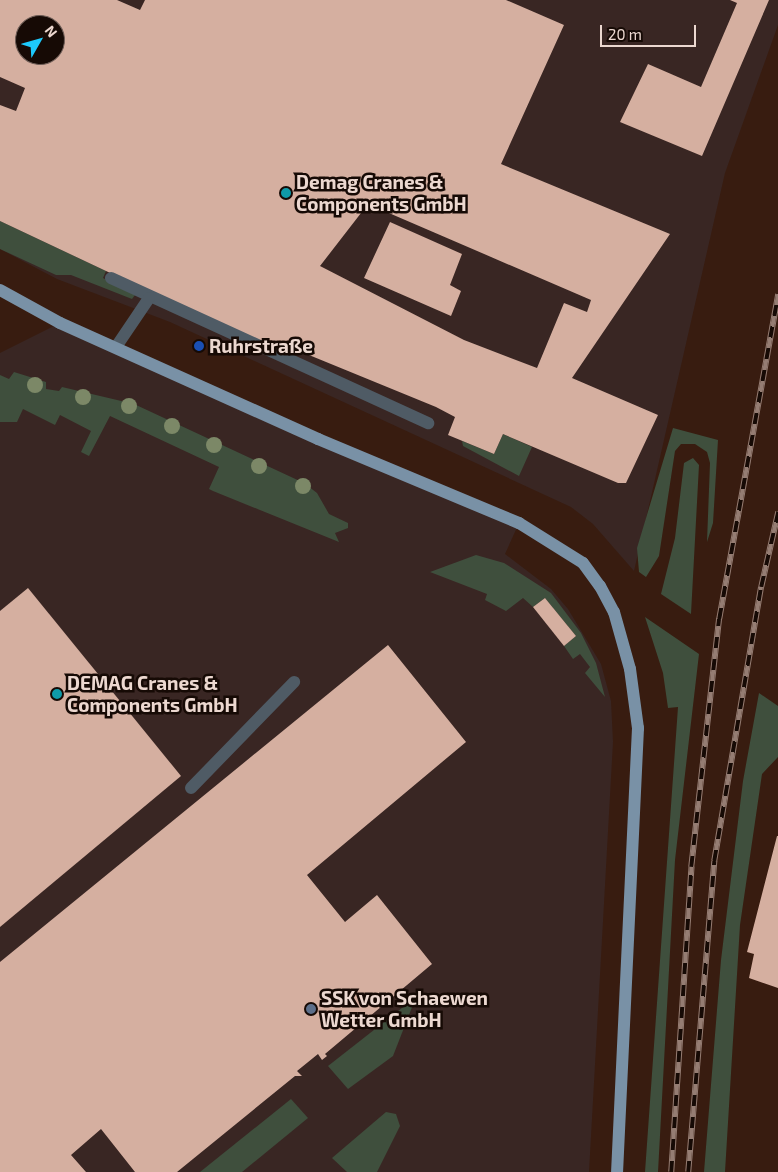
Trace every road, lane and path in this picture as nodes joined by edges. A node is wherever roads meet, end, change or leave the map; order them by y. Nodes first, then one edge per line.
1 (111, 278) dead end
2 (0, 290) edge
3 (149, 298) junction
4 (116, 347) junction
5 (428, 423) dead end
6 (294, 682) dead end
7 (191, 788) dead end
8 (617, 1172) edge

1 - 3 lane
2 - 4 main road
3 - 4 lane
3 - 5 lane
4 - 8 main road
6 - 7 lane

